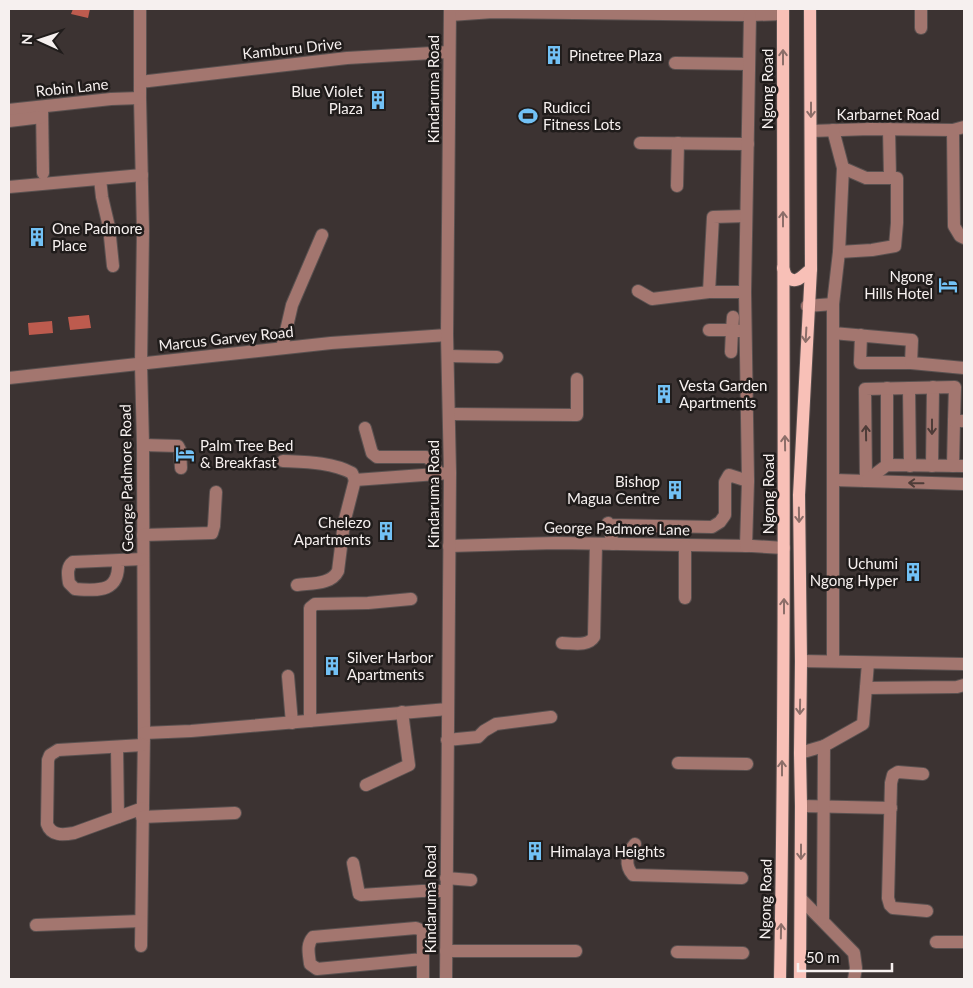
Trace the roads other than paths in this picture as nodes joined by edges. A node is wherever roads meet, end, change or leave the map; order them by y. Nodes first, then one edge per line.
1 (140, 9) edge
2 (810, 9) edge
3 (921, 9) edge
4 (565, 11) edge
5 (670, 11) edge
6 (783, 11) edge
7 (450, 12) edge
8 (750, 15) junction
9 (921, 28) dead end
10 (449, 52) junction
11 (675, 63) dead end
12 (749, 64) junction
13 (140, 82) junction
14 (140, 98) junction
15 (9, 110) edge
16 (42, 112) junction
17 (9, 121) edge
18 (958, 129) edge
19 (833, 130) junction
20 (889, 130) junction
21 (811, 131) junction
22 (640, 143) dead end
23 (678, 143) junction
24 (748, 144) junction
25 (843, 168) junction
26 (43, 173) dead end
27 (142, 175) junction
28 (890, 177) junction
29 (100, 179) junction
30 (677, 186) dead end
31 (9, 187) edge
32 (746, 216) junction
33 (322, 235) dead end
34 (964, 238) edge
35 (839, 252) junction
36 (113, 266) dead end
37 (783, 268) junction
38 (811, 269) junction
39 (638, 291) dead end
40 (709, 292) junction
41 (745, 292) junction
42 (833, 304) junction
43 (807, 306) junction
44 (733, 317) dead end
45 (709, 330) dead end
46 (732, 330) junction
47 (745, 331) junction
48 (834, 333) junction
49 (447, 334) junction
50 (861, 335) junction
51 (282, 348) junction
52 (731, 352) dead end
53 (448, 356) junction
54 (497, 357) dead end
55 (911, 363) junction
56 (141, 364) junction
57 (964, 368) edge
58 (9, 378) edge
59 (577, 379) dead end
60 (887, 388) junction
61 (909, 388) junction
62 (933, 388) junction
63 (450, 414) junction
64 (959, 421) edge
65 (365, 428) dead end
66 (143, 445) junction
67 (283, 461) dead end
68 (887, 465) junction
69 (910, 466) junction
70 (932, 466) junction
71 (958, 466) edge
72 (181, 468) dead end
73 (444, 474) junction
74 (355, 480) junction
75 (834, 480) junction
76 (748, 481) junction
77 (866, 481) junction
78 (964, 484) edge
79 (216, 492) dead end
80 (143, 535) junction
81 (596, 544) junction
82 (613, 544) junction
83 (449, 546) junction
84 (685, 546) junction
85 (746, 546) junction
86 (784, 548) junction
87 (143, 559) junction
88 (118, 561) dead end
89 (297, 585) dead end
90 (685, 598) dead end
91 (411, 599) dead end
92 (562, 643) dead end
93 (802, 661) junction
94 (833, 661) junction
95 (868, 663) junction
96 (964, 664) edge
97 (288, 676) dead end
98 (964, 685) edge
99 (866, 688) junction
100 (448, 708) junction
101 (402, 712) junction
102 (551, 717) dead end
103 (310, 721) junction
104 (292, 723) junction
105 (144, 739) junction
106 (447, 740) junction
107 (824, 746) junction
108 (117, 747) junction
109 (800, 753) junction
110 (678, 764) dead end
111 (747, 764) dead end
112 (923, 774) dead end
113 (366, 785) dead end
114 (801, 806) junction
115 (823, 806) junction
116 (891, 808) junction
117 (142, 813) junction
118 (235, 813) dead end
119 (118, 817) junction
120 (635, 844) dead end
121 (353, 863) dead end
122 (742, 878) dead end
123 (472, 880) dead end
124 (445, 885) junction
125 (801, 899) junction
126 (927, 911) dead end
127 (823, 920) junction
128 (141, 921) junction
129 (36, 924) dead end
130 (936, 942) dead end
131 (964, 942) edge
132 (141, 946) dead end
133 (446, 951) junction
134 (576, 951) dead end
135 (677, 952) dead end
136 (743, 953) dead end
137 (423, 959) junction
138 (423, 979) edge
139 (446, 979) edge
140 (780, 979) edge
141 (800, 979) edge
142 (854, 979) edge

1 - 13 street, George Padmore Road
2 -> 21 main road, Ngong Road
3 - 9 street
4 - 5 street
4 - 7 street
5 - 8 street
6 - 8 street
37 -> 6 main road, Ngong Road
7 - 10 street, Kindaruma Road
8 - 12 street
10 - 13 street, Kamburu Drive
10 - 49 street, Kindaruma Road
11 - 12 street
12 - 24 street
13 - 14 street, George Padmore Road
14 - 16 street, Robin Lane
14 - 27 street, George Padmore Road
15 - 16 street, Robin Lane
16 - 17 street
16 - 26 street
18 - 20 street, Karbarnet Road
18 - 34 street
19 - 20 street, Karbarnet Road
19 - 21 street, Karbarnet Road
19 - 25 street
20 - 28 street
21 - 38 main road, Ngong Road
22 - 23 street
23 - 24 street
23 - 30 street
24 - 32 street
25 - 28 street
25 - 35 street
27 - 29 street
27 - 56 street, George Padmore Road
28 - 35 street
29 - 31 street
29 - 36 street
32 - 40 street
32 - 41 street
33 - 51 street
35 - 42 street
37 - 38 main road
86 -> 37 main road, Ngong Road
38 - 43 main road, Ngong Road
39 - 40 street
40 - 41 street
41 - 47 street
42 - 43 street
42 - 48 street
43 -> 93 main road, Ngong Road
44 - 46 street
45 - 46 street
46 - 47 street
46 - 52 street
47 - 76 street
48 - 50 street
48 - 75 street
49 - 51 street, Marcus Garvey Road
49 - 53 street, Kindaruma Road
50 - 55 street
50 - 55 street
51 - 56 street, Marcus Garvey Road
53 - 54 street
53 - 63 street, Kindaruma Road
55 - 57 street
56 - 58 street, Marcus Garvey Road
56 - 66 street, George Padmore Road
59 - 63 street
60 - 61 street
60 - 68 street
77 -> 60 street
61 - 62 street
61 - 69 street
62 - 64 street
62 -> 70 street
63 - 73 street, Kindaruma Road
64 - 71 street
65 - 73 street
66 - 72 street
66 - 80 street, George Padmore Road
67 - 74 street
68 - 69 street
68 - 77 street
69 - 70 street
70 - 71 street
73 - 74 street
73 - 83 street, Kindaruma Road
74 - 89 street
75 - 77 street
75 - 94 street
76 - 82 street
76 - 85 street
78 -> 77 street
79 - 80 street
80 - 87 street, George Padmore Road
81 - 82 street, George Padmore Lane
81 - 83 street, George Padmore Lane
81 - 92 street
82 - 84 street, George Padmore Lane
83 - 100 street, Kindaruma Road
84 - 85 street, George Padmore Lane
84 - 90 street
85 - 86 street, George Padmore Lane
140 -> 86 main road, Ngong Road
87 - 88 street
87 - 105 street, George Padmore Road
91 - 103 street
93 - 94 street
93 -> 109 main road, Ngong Road
94 - 95 street
95 - 96 street
95 - 99 street
97 - 104 street
98 - 99 street
99 - 107 street
100 - 101 street
100 - 106 street, Kindaruma Road
101 - 103 street
101 - 113 street
102 - 106 street
103 - 104 street
104 - 105 street
105 - 108 street
105 - 117 street, George Padmore Road
106 - 124 street, Kindaruma Road
107 - 109 street
107 - 115 street
108 - 119 street
108 - 119 street
109 - 114 main road, Ngong Road
110 - 111 street
112 - 116 street
114 - 115 street
114 -> 125 main road, Ngong Road
115 - 116 street
115 - 127 street
116 - 126 street
117 - 118 street
117 - 119 street
117 - 128 street, George Padmore Road
120 - 122 street
121 - 124 street
123 - 124 street
124 - 133 street, Kindaruma Road
125 - 127 street
125 - 141 main road, Ngong Road
127 - 142 street
128 - 129 street
128 - 132 street, George Padmore Road
130 - 131 street
133 - 134 street
133 - 139 street, Kindaruma Road
135 - 136 street
137 - 137 street
137 - 138 street

